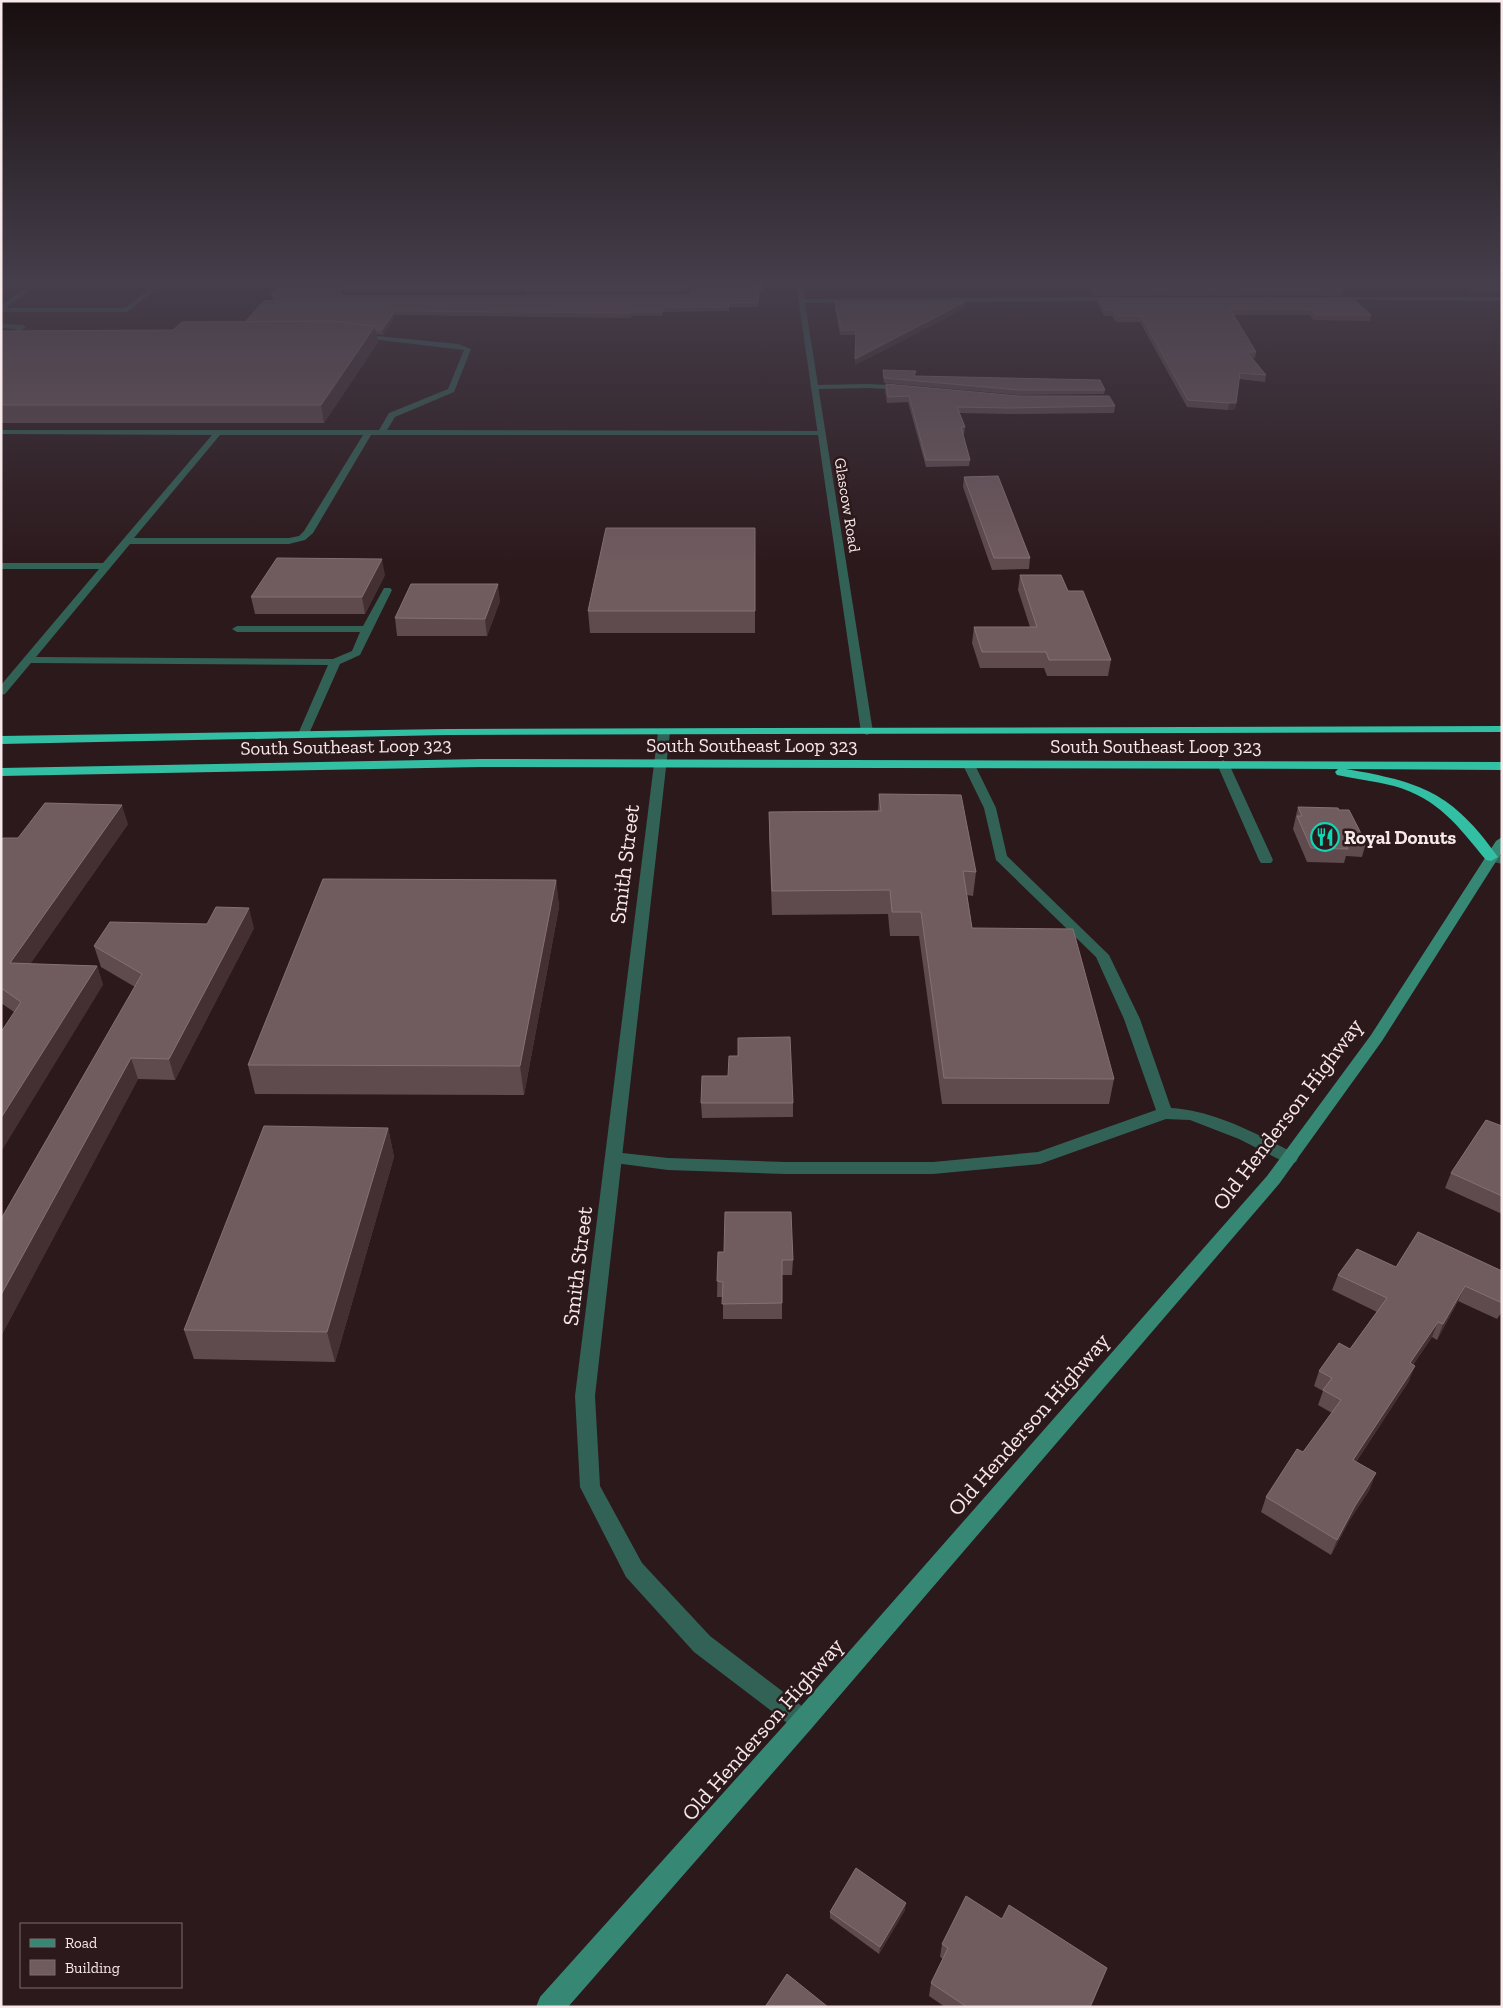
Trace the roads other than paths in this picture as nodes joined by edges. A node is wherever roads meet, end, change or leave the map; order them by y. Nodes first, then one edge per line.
1 (457, 377) edge
2 (812, 377) edge
3 (814, 387) junction
4 (913, 388) edge
5 (1, 432) edge
6 (218, 432) junction
7 (369, 432) junction
8 (382, 432) junction
9 (822, 433) junction
10 (127, 541) junction
11 (1, 566) edge
12 (106, 566) junction
13 (387, 590) dead end
14 (237, 629) dead end
15 (367, 629) junction
16 (28, 660) junction
17 (335, 662) junction
18 (1, 692) edge
19 (1502, 729) edge
20 (664, 732) junction
21 (867, 732) junction
22 (304, 734) junction
23 (1, 740) edge
24 (660, 762) junction
25 (1223, 764) junction
26 (1296, 764) junction
27 (969, 765) junction
28 (1502, 766) edge
29 (1, 772) edge
30 (1498, 853) edge
31 (1266, 860) dead end
32 (1164, 1113) junction
33 (613, 1158) junction
34 (1290, 1158) junction
35 (803, 1721) junction
36 (550, 2007) edge

1 - 8 street
2 - 3 street, Glascow Road
3 - 4 street
3 - 9 street, Glascow Road
5 - 6 street
6 - 7 street
6 - 10 street
7 - 8 street
7 - 10 street
8 - 9 street
9 - 21 street, Glascow Road
10 - 12 street
11 - 12 street
12 - 16 street
13 - 15 street
14 - 15 street
15 - 17 street
16 - 17 street
16 - 18 street
17 - 22 street
19 - 21 highway, South Southeast Loop 323
20 - 21 highway, South Southeast Loop 323
20 - 22 highway, South Southeast Loop 323
20 - 24 street, Smith Street
22 - 23 highway, South Southeast Loop 323
24 - 27 highway, South Southeast Loop 323
24 - 29 highway, South Southeast Loop 323
24 - 33 street, Smith Street
25 - 26 highway, South Southeast Loop 323
25 - 27 highway, South Southeast Loop 323
25 - 31 street
26 - 28 highway, South Southeast Loop 323
26 - 30 highway
27 - 32 street
30 - 34 main road, Old Henderson Highway
32 - 33 street
32 - 34 street
33 - 35 street, Smith Street
34 - 35 main road, Old Henderson Highway
35 - 36 main road, Old Henderson Highway

